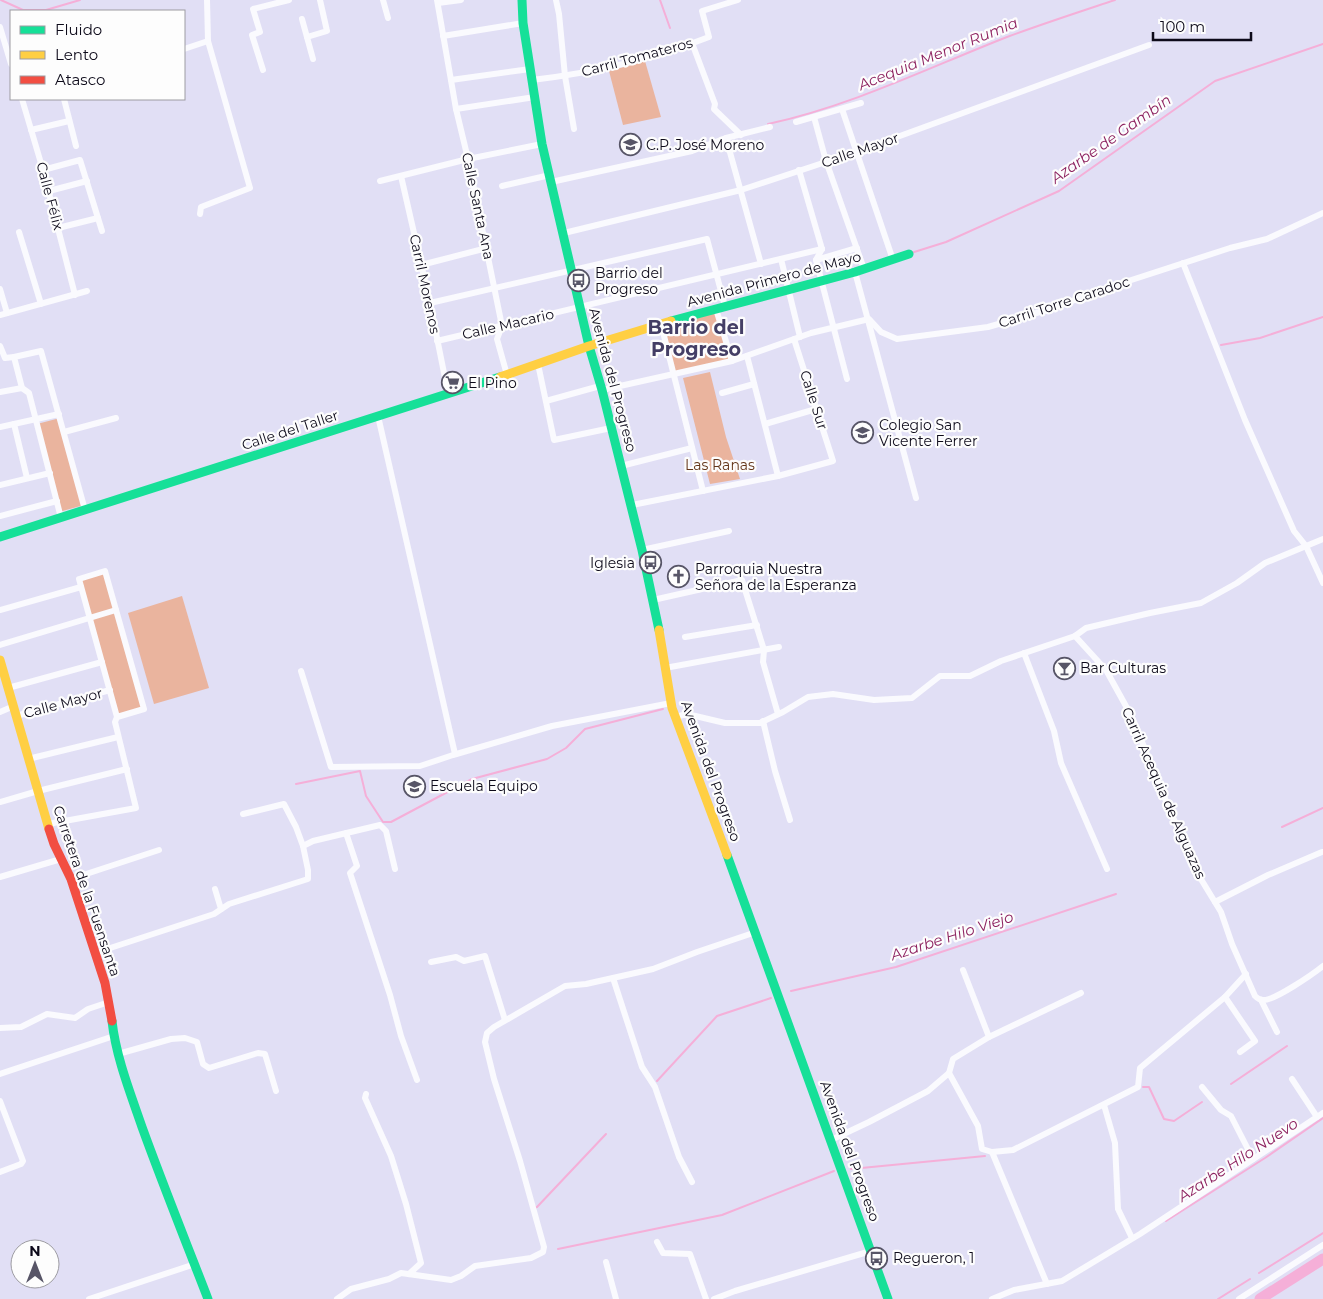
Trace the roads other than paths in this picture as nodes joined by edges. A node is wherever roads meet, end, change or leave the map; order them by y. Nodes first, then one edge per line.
1 (207, 0) edge
2 (289, 0) edge
3 (320, 0) edge
4 (383, 0) edge
5 (460, 0) edge
6 (522, 0) edge
7 (556, 0) edge
8 (738, 0) edge
9 (437, 2) edge
10 (388, 18) dead end
11 (302, 19) dead end
12 (523, 23) junction
13 (0, 27) edge
14 (443, 36) junction
15 (307, 37) junction
16 (208, 41) junction
17 (692, 43) junction
18 (1149, 45) dead end
19 (185, 49) edge
20 (313, 59) dead end
21 (10, 61) edge
22 (530, 69) junction
23 (263, 70) dead end
24 (565, 76) junction
25 (451, 80) junction
26 (532, 80) junction
27 (535, 97) junction
28 (22, 100) edge
29 (64, 100) edge
30 (861, 103) dead end
31 (456, 109) junction
32 (842, 109) junction
33 (814, 117) junction
34 (68, 121) junction
35 (796, 122) dead end
36 (770, 126) dead end
37 (574, 129) dead end
38 (31, 130) junction
39 (741, 135) junction
40 (726, 138) junction
41 (542, 144) junction
42 (76, 146) dead end
43 (856, 152) junction
44 (468, 159) junction
45 (826, 161) junction
46 (44, 170) junction
47 (799, 170) junction
48 (401, 176) junction
49 (550, 178) junction
50 (86, 181) junction
51 (380, 181) dead end
52 (502, 186) dead end
53 (741, 190) junction
54 (49, 191) junction
55 (1323, 213) edge
56 (200, 214) dead end
57 (98, 218) junction
58 (58, 228) junction
59 (102, 231) dead end
60 (19, 232) dead end
61 (564, 233) junction
62 (487, 248) junction
63 (858, 248) junction
64 (822, 249) junction
65 (909, 254) dead end
66 (782, 259) junction
67 (816, 260) junction
68 (893, 260) junction
69 (1183, 263) junction
70 (761, 264) junction
71 (422, 265) junction
72 (572, 270) junction
73 (860, 271) junction
74 (717, 274) junction
75 (822, 281) junction
76 (495, 289) junction
77 (0, 290) edge
78 (788, 290) junction
79 (87, 291) dead end
80 (75, 295) junction
81 (430, 303) junction
82 (41, 304) junction
83 (580, 307) junction
84 (721, 307) junction
85 (7, 313) junction
86 (0, 315) edge
87 (869, 319) junction
88 (661, 324) junction
89 (502, 326) junction
90 (834, 328) junction
91 (797, 338) junction
92 (437, 341) junction
93 (0, 346) edge
94 (589, 346) junction
95 (747, 356) junction
96 (14, 357) junction
97 (732, 361) junction
98 (538, 364) junction
99 (507, 374) junction
100 (674, 374) junction
101 (847, 379) dead end
102 (754, 384) junction
103 (22, 388) junction
104 (601, 388) junction
105 (0, 392) edge
106 (722, 393) dead end
107 (448, 394) junction
108 (546, 401) junction
109 (816, 409) junction
110 (60, 414) junction
111 (378, 416) junction
112 (116, 418) dead end
113 (36, 419) junction
114 (14, 424) junction
115 (765, 424) junction
116 (0, 427) edge
117 (612, 428) junction
118 (64, 432) junction
119 (692, 448) junction
120 (621, 466) junction
121 (50, 474) junction
122 (778, 476) junction
123 (27, 478) junction
124 (0, 485) edge
125 (703, 491) junction
126 (916, 498) dead end
127 (57, 501) junction
128 (632, 506) junction
129 (85, 510) junction
130 (0, 516) edge
131 (61, 518) junction
132 (729, 531) dead end
133 (0, 537) edge
134 (1323, 539) edge
135 (1306, 546) junction
136 (642, 550) junction
137 (1323, 583) edge
138 (81, 587) junction
139 (654, 600) junction
140 (0, 610) edge
141 (116, 610) junction
142 (90, 618) junction
143 (757, 625) junction
144 (1074, 636) junction
145 (685, 637) dead end
146 (0, 645) edge
147 (779, 647) dead end
148 (764, 650) junction
149 (1024, 653) junction
150 (0, 660) edge
151 (102, 662) junction
152 (665, 668) junction
153 (300, 671) dead end
154 (8, 688) junction
155 (110, 690) junction
156 (671, 703) junction
157 (14, 706) junction
158 (0, 712) edge
159 (778, 714) junction
160 (16, 716) junction
161 (117, 717) junction
162 (675, 717) junction
163 (763, 721) junction
164 (118, 737) junction
165 (455, 754) junction
166 (28, 759) junction
167 (126, 769) junction
168 (38, 791) junction
169 (0, 802) edge
170 (243, 814) dead end
171 (790, 820) dead end
172 (48, 824) junction
173 (346, 833) junction
174 (303, 846) junction
175 (159, 850) dead end
176 (1322, 852) edge
177 (61, 859) junction
178 (395, 869) dead end
179 (1107, 869) dead end
180 (0, 877) edge
181 (70, 879) junction
182 (215, 889) dead end
183 (1215, 902) junction
184 (221, 909) junction
185 (756, 932) junction
186 (95, 954) junction
187 (432, 962) dead end
188 (1320, 968) edge
189 (963, 970) dead end
190 (1246, 974) junction
191 (1323, 977) edge
192 (613, 978) junction
193 (1081, 994) dead end
194 (1225, 998) junction
195 (1261, 1000) junction
196 (109, 1002) junction
197 (505, 1020) junction
198 (0, 1028) edge
199 (1278, 1032) dead end
200 (114, 1036) junction
201 (988, 1037) junction
202 (1240, 1052) dead end
203 (118, 1054) junction
204 (949, 1073) junction
205 (0, 1074) edge
206 (1292, 1078) dead end
207 (417, 1080) dead end
208 (1202, 1087) dead end
209 (276, 1091) dead end
210 (366, 1094) dead end
211 (0, 1101) edge
212 (1104, 1105) junction
213 (1320, 1115) edge
214 (831, 1140) junction
215 (992, 1152) junction
216 (1253, 1159) junction
217 (0, 1172) edge
218 (692, 1182) dead end
219 (1132, 1238) junction
220 (657, 1242) dead end
221 (1323, 1245) edge
222 (871, 1251) junction
223 (606, 1262) dead end
224 (195, 1264) junction
225 (409, 1274) junction
226 (1047, 1284) junction
227 (89, 1299) edge
228 (208, 1299) edge
229 (336, 1299) edge
230 (616, 1299) edge
231 (706, 1299) edge
232 (714, 1299) edge
233 (888, 1299) edge
234 (992, 1299) edge
235 (1239, 1299) edge

1 - 16 street
2 - 23 street
3 - 15 street
4 - 10 street
5 - 9 street
6 - 12 main road, Avenida del Progreso
7 - 24 street
8 - 17 street, Carril Tomateros
9 - 14 street, Calle Santa Ana
11 - 15 street
12 - 14 street
12 - 22 main road, Avenida del Progreso
13 - 21 street
14 - 25 street, Calle Santa Ana
15 - 20 street
16 - 19 street
16 - 56 street
17 - 24 street, Carril Tomateros
17 - 39 street
18 - 43 street, Calle Mayor
22 - 25 street
22 - 26 main road, Avenida del Progreso
24 - 26 street, Carril Tomateros
24 - 37 street
25 - 31 street, Calle Santa Ana
26 - 27 main road, Avenida del Progreso
27 - 31 street
27 - 41 main road, Avenida del Progreso
28 - 38 street, Calle Félix
29 - 34 street
30 - 32 street
31 - 44 street, Calle Santa Ana
32 - 33 street
32 - 43 street
33 - 35 street
33 - 45 street
34 - 38 street
34 - 42 street
36 - 39 street
38 - 46 street, Calle Félix
39 - 40 street
40 - 49 street
40 - 53 street
41 - 44 street
41 - 49 main road, Avenida del Progreso
43 - 45 street, Calle Mayor
43 - 68 street
44 - 48 street
44 - 62 street, Calle Santa Ana
45 - 47 street, Calle Mayor
45 - 63 street
46 - 50 street
46 - 54 street, Calle Félix
47 - 53 street, Calle Mayor
47 - 64 street
48 - 51 street
48 - 71 street, Carril Morenos
49 - 52 street
49 - 61 main road, Avenida del Progreso
50 - 54 street
50 - 57 street
53 - 61 street, Calle Mayor
53 - 70 street
54 - 58 street, Calle Félix
55 - 69 street, Carril Torre Caradoc
57 - 58 street
57 - 59 street
58 - 80 street, Calle Félix
60 - 82 street
61 - 72 main road, Avenida del Progreso
62 - 71 street
62 - 76 street, Calle Santa Ana
63 - 67 street
63 - 73 street
64 - 66 street, Calle Macario
64 - 67 street
65 - 68 main road, Avenida Primero de Mayo
66 - 70 street, Calle Macario
66 - 78 street, Calle Sur
67 - 75 street
68 - 73 main road, Avenida Primero de Mayo
69 - 87 street, Carril Torre Caradoc
69 - 135 street
70 - 74 street, Calle Macario
71 - 81 street, Carril Morenos
72 - 74 street
72 - 76 street
72 - 83 main road, Avenida del Progreso
73 - 75 main road, Avenida Primero de Mayo
73 - 87 street
74 - 83 street, Calle Macario
74 - 84 street
75 - 78 main road, Avenida Primero de Mayo
75 - 90 street
76 - 81 street
76 - 89 street, Calle Santa Ana
77 - 85 street
78 - 84 main road, Avenida Primero de Mayo
78 - 91 street, Calle Sur
79 - 80 street
80 - 82 street
81 - 92 street, Carril Morenos
82 - 85 street
83 - 89 street, Calle Macario
83 - 94 main road, Avenida del Progreso
84 - 88 main road, Avenida Primero de Mayo
84 - 97 street
85 - 86 street
87 - 90 street
87 - 126 street
88 - 94 main road, Avenida Primero de Mayo
88 - 100 street
89 - 92 street, Calle Macario
89 - 99 street, Calle Santa Ana
90 - 91 street
90 - 101 street
91 - 95 street
91 - 109 street, Calle Sur
92 - 107 street, Carril Morenos
93 - 96 street
94 - 98 main road, Calle del Taller
94 - 104 main road, Avenida del Progreso
95 - 97 street
95 - 102 street
96 - 103 street
96 - 110 street
97 - 100 street
98 - 99 main road, Calle del Taller
98 - 108 street
99 - 107 main road, Calle del Taller
100 - 104 street
100 - 119 street
102 - 106 street
102 - 115 street
103 - 105 street
103 - 113 street
104 - 108 street
104 - 117 main road, Avenida del Progreso
107 - 111 main road, Calle del Taller
108 - 117 street
109 - 115 street
109 - 122 street, Calle Sur
110 - 113 street
110 - 118 street
111 - 129 main road, Calle del Taller
111 - 165 street
112 - 118 street
113 - 114 street
113 - 121 street
114 - 116 street
114 - 123 street
115 - 122 street
117 - 120 main road, Avenida del Progreso
118 - 129 street
119 - 120 street
119 - 125 street
120 - 128 main road, Avenida del Progreso
121 - 123 street
121 - 127 street
122 - 125 street
123 - 124 street
125 - 128 street
127 - 130 street
127 - 131 street
128 - 136 main road, Avenida del Progreso
129 - 131 main road, Calle del Taller
131 - 133 main road, Calle del Taller
132 - 136 street
134 - 135 street
135 - 137 street
135 - 144 street
136 - 139 main road, Avenida del Progreso
138 - 140 street
138 - 141 street
138 - 142 street
139 - 143 street
139 - 152 main road, Avenida del Progreso
141 - 142 street
141 - 161 street
142 - 146 street
142 - 151 street
143 - 145 street
143 - 148 street
144 - 149 street
144 - 183 street, Carril Acequia de Alguazas
147 - 148 street
148 - 152 street
148 - 159 street
149 - 159 street
149 - 179 street
150 - 154 main road, Carretera de la Fuensanta
151 - 154 street
151 - 155 street
152 - 156 main road, Avenida del Progreso
153 - 165 street
154 - 157 main road, Carretera de la Fuensanta
155 - 160 street, Calle Mayor
155 - 161 street
156 - 162 main road, Avenida del Progreso
156 - 165 street
157 - 158 street
157 - 160 main road, Carretera de la Fuensanta
159 - 163 street
160 - 166 main road, Carretera de la Fuensanta
161 - 164 street
162 - 163 street
162 - 185 main road, Avenida del Progreso
163 - 171 street
164 - 166 street
164 - 167 street
166 - 168 main road, Carretera de la Fuensanta
167 - 168 street
167 - 172 street
168 - 169 street
168 - 172 main road, Carretera de la Fuensanta
170 - 174 street
172 - 177 main road, Carretera de la Fuensanta
173 - 174 street
173 - 178 street
173 - 207 street
174 - 184 street
175 - 181 street
176 - 183 street
177 - 180 street
177 - 181 main road, Carretera de la Fuensanta
181 - 186 main road, Carretera de la Fuensanta
182 - 184 street
183 - 190 street, Carril Acequia de Alguazas
184 - 186 street
185 - 192 street
185 - 214 main road, Avenida del Progreso
186 - 196 main road, Carretera de la Fuensanta
187 - 197 street
188 - 191 street
188 - 195 street
189 - 201 street
190 - 194 street
190 - 195 street, Carril Acequia de Alguazas
192 - 197 street
192 - 218 street
193 - 201 street
194 - 202 street
194 - 212 street
195 - 199 street, Carril Acequia de Alguazas
196 - 198 street
196 - 200 main road, Carretera de la Fuensanta
197 - 225 street
200 - 203 main road, Carretera de la Fuensanta
200 - 205 street
201 - 204 street
203 - 209 street
203 - 224 main road, Carretera de la Fuensanta
204 - 214 street
204 - 215 street
206 - 213 street
208 - 216 street
210 - 225 street
211 - 217 street
212 - 215 street
212 - 219 street
213 - 216 street
214 - 222 main road, Avenida del Progreso
215 - 226 street
216 - 219 street
219 - 226 street
220 - 231 street
221 - 235 street
222 - 232 street
222 - 233 main road, Avenida del Progreso
223 - 230 street
224 - 227 street
224 - 228 main road, Carretera de la Fuensanta
225 - 229 street
226 - 234 street

